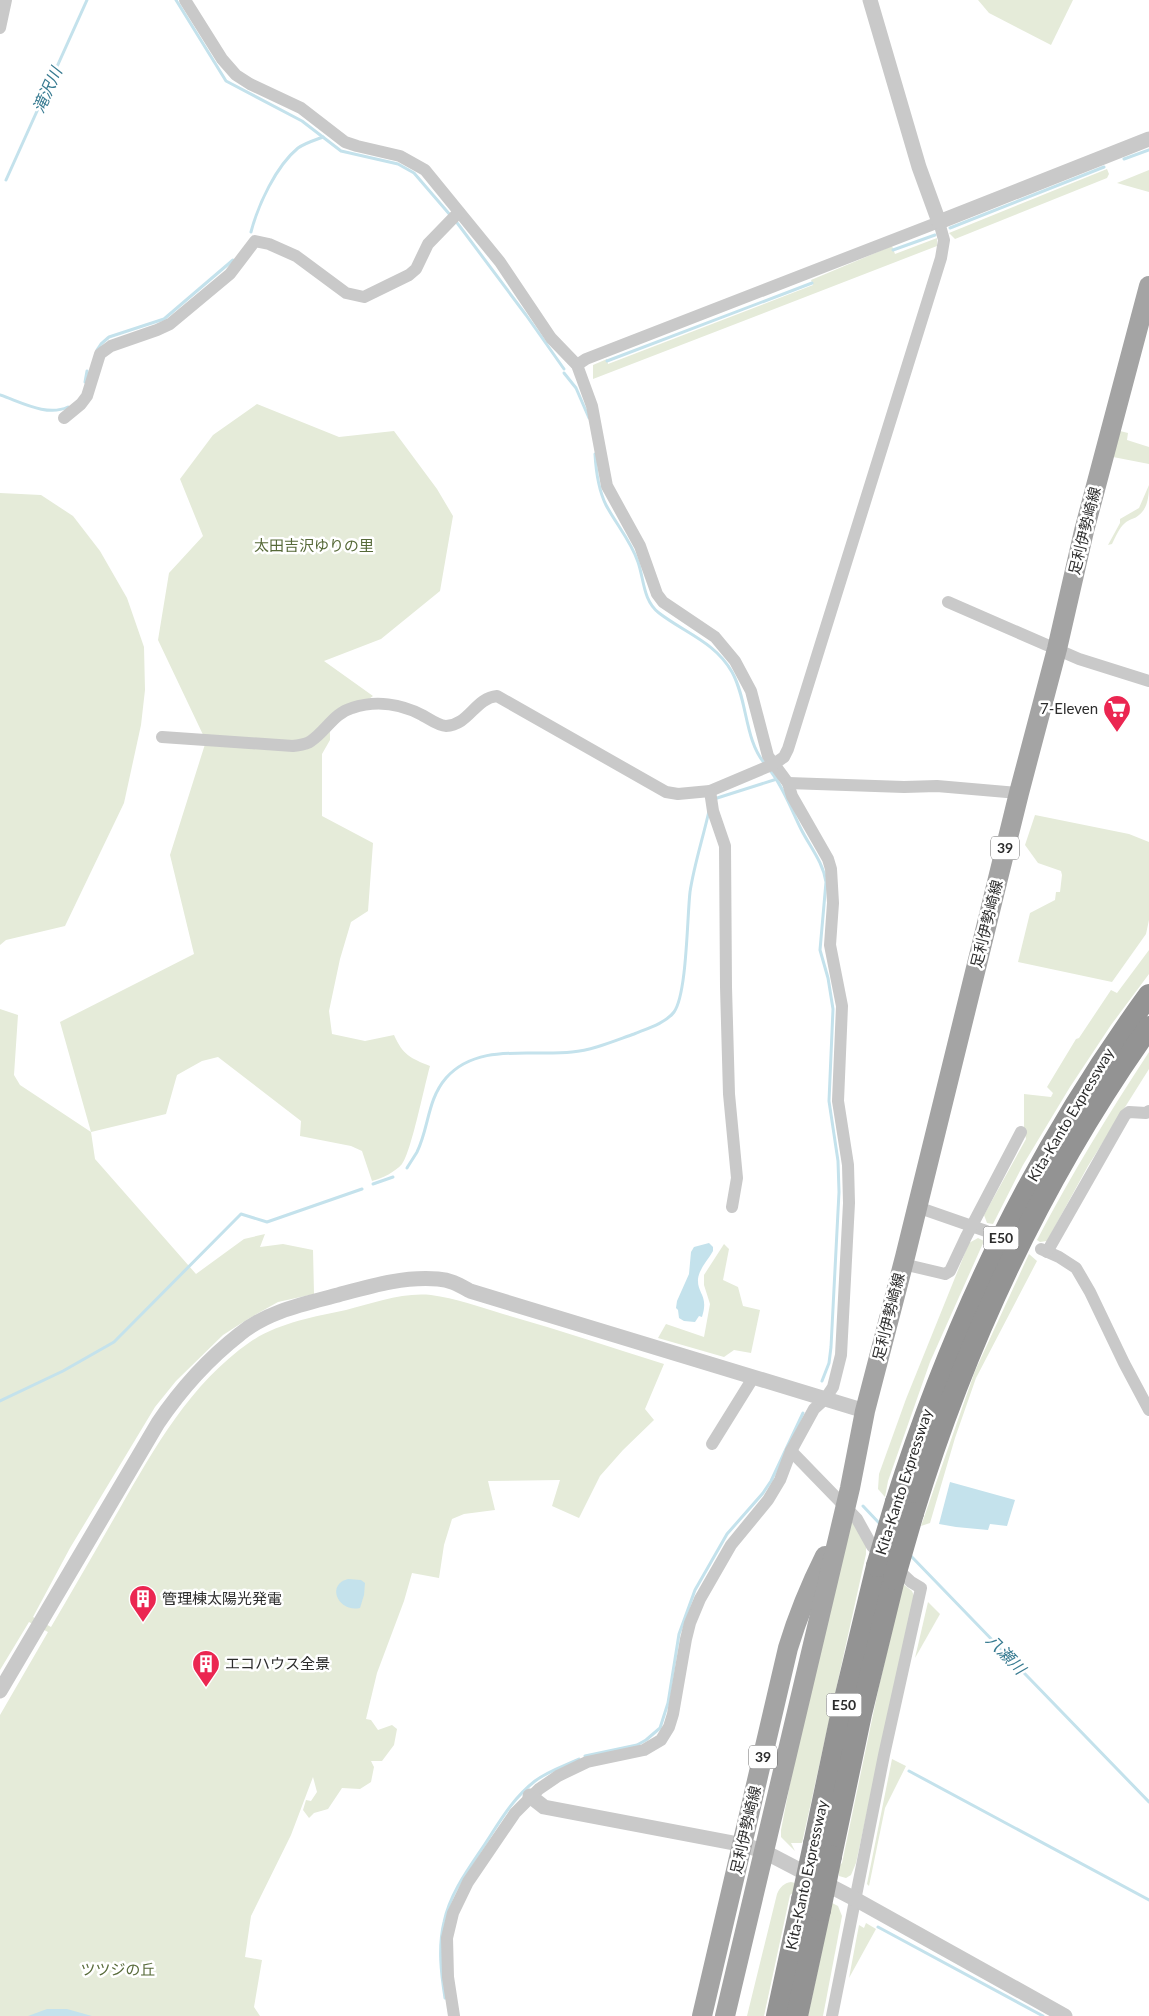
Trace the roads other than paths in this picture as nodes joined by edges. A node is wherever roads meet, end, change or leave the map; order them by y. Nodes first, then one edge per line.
1 (6, 0) edge
2 (185, 0) edge
3 (870, 0) edge
4 (0, 28) edge
5 (1149, 139) edge
6 (459, 212) junction
7 (939, 222) junction
8 (1149, 286) edge
9 (577, 365) junction
10 (64, 418) dead end
11 (948, 602) dead end
12 (1057, 648) junction
13 (1149, 681) edge
14 (162, 737) dead end
15 (774, 764) junction
16 (788, 783) junction
17 (710, 791) junction
18 (1019, 792) junction
19 (1149, 995) edge
20 (1149, 1027) edge
21 (1148, 1115) edge
22 (1020, 1132) dead end
23 (732, 1207) dead end
24 (917, 1207) junction
25 (971, 1226) junction
26 (986, 1231) dead end
27 (903, 1264) junction
28 (753, 1378) junction
29 (825, 1399) junction
30 (1149, 1410) edge
31 (865, 1411) junction
32 (712, 1444) dead end
33 (791, 1451) junction
34 (845, 1505) junction
35 (904, 1507) junction
36 (0, 1691) edge
37 (530, 1796) junction
38 (744, 1845) junction
39 (763, 1851) junction
40 (855, 1899) junction
41 (811, 1905) junction
42 (454, 2016) edge
43 (702, 2016) edge
44 (724, 2016) edge
45 (777, 2016) edge
46 (797, 2016) edge
47 (832, 2016) edge
48 (1065, 2016) edge

1 - 4 street
2 - 6 street
3 - 7 street
5 - 7 street
6 - 9 street
6 - 10 street
7 - 9 street
7 - 15 street
8 - 12 main road, 足利伊勢崎線 / 39
9 - 15 street
11 - 12 street
12 - 13 street
12 - 18 main road, 足利伊勢崎線 / 39
14 - 17 street
15 - 16 street
15 - 17 street
16 - 18 street
16 - 29 street
17 - 23 street
18 - 24 main road, 足利伊勢崎線 / 39
19 - 35 highway, Kita-Kanto Expressway / E50
20 - 35 highway, Kita-Kanto Expressway / E50
21 - 30 street
22 - 25 street
24 - 25 street
24 - 27 main road, 足利伊勢崎線 / 39
25 - 26 street
25 - 27 street
27 - 31 main road, 足利伊勢崎線 / 39
28 - 29 street
28 - 32 street
28 - 36 street
29 - 31 street
29 - 33 street
31 - 34 main road, 足利伊勢崎線 / 39
33 - 34 street
33 - 37 street
34 - 38 main road, 足利伊勢崎線 / 39
34 - 39 main road, 足利伊勢崎線 / 39
34 - 40 street
35 - 41 highway, Kita-Kanto Expressway / E50, bridge
37 - 38 street
37 - 42 street
38 - 39 street
38 - 43 main road, 足利伊勢崎線 / 39
39 - 40 street
39 - 44 main road, 足利伊勢崎線 / 39
40 - 47 street
40 - 48 street
41 - 45 highway, Kita-Kanto Expressway / E50
41 - 46 highway, Kita-Kanto Expressway / E50

